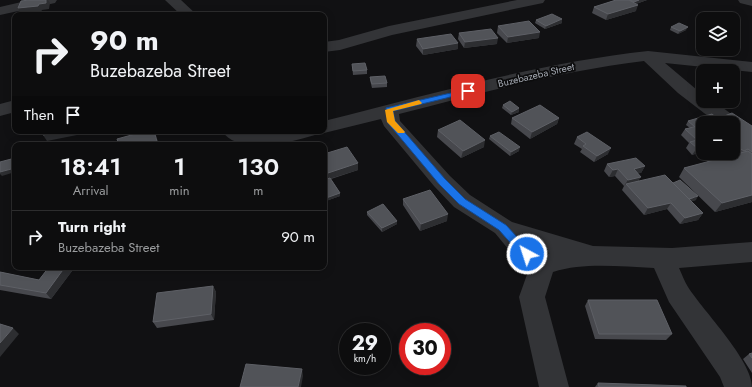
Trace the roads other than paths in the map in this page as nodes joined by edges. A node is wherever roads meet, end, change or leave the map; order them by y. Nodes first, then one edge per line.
1 (50, 0) edge
2 (172, 0) edge
3 (538, 0) edge
4 (745, 0) edge
5 (752, 2) edge
6 (0, 11) edge
7 (186, 12) edge
8 (327, 46) edge
9 (752, 52) edge
10 (648, 56) junction
11 (701, 62) junction
12 (752, 67) edge
13 (12, 107) edge
14 (0, 110) edge
15 (389, 110) junction
16 (720, 116) edge
17 (327, 126) edge
18 (235, 134) edge
19 (294, 134) edge
20 (503, 228) junction
21 (752, 252) edge
22 (595, 255) junction
23 (662, 258) junction
24 (543, 265) junction
25 (554, 387) edge
26 (740, 387) edge

1 - 6 street
2 - 7 street
3 - 8 street
4 - 5 street
9 - 11 street
10 - 11 street, Buzebazeba Street
10 - 15 street, Buzebazeba Street
10 - 16 street
11 - 12 street, Buzebazeba Street
13 - 14 street
15 - 17 street, Buzebazeba Street
15 - 20 street
18 - 19 street
20 - 22 street
20 - 24 street
21 - 23 street
22 - 23 street
22 - 24 street
23 - 26 street
24 - 25 street

